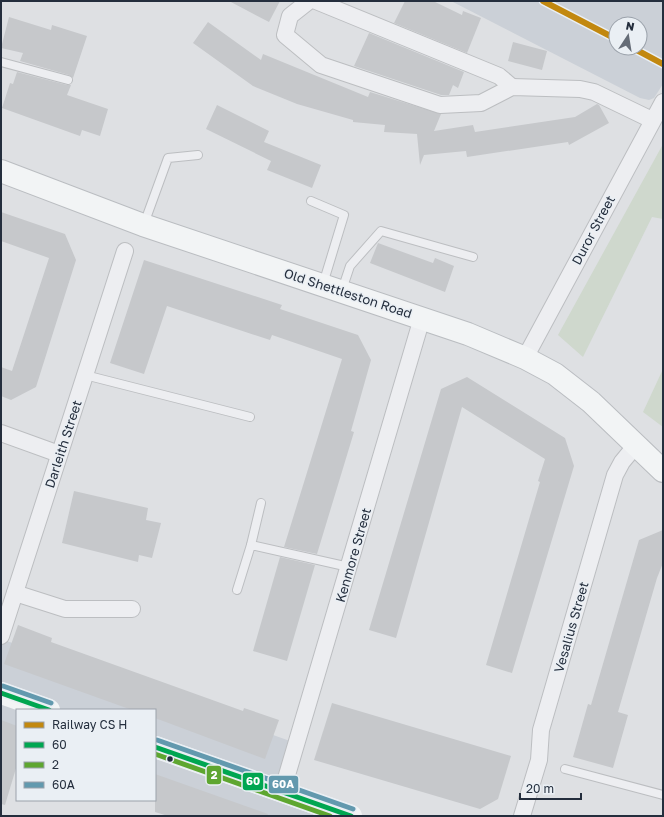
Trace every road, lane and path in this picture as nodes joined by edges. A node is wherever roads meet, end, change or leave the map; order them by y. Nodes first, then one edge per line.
1 (308, 1) edge
2 (316, 1) edge
3 (1, 62) edge
4 (68, 80) dead end
5 (512, 87) junction
6 (663, 102) edge
7 (652, 120) junction
8 (198, 155) dead end
9 (1, 171) edge
10 (311, 201) dead end
11 (143, 225) junction
12 (125, 251) dead end
13 (473, 257) dead end
14 (332, 288) junction
15 (422, 318) junction
16 (525, 358) junction
17 (85, 375) junction
18 (250, 417) dead end
19 (1, 433) edge
20 (636, 445) junction
21 (59, 454) junction
22 (663, 471) edge
23 (261, 503) dead end
24 (251, 545) junction
25 (349, 567) junction
26 (237, 590) dead end
27 (15, 593) junction
28 (132, 609) dead end
29 (1, 636) edge
30 (1, 693) edge
31 (46, 709) edge
32 (156, 747) edge
33 (565, 769) dead end
34 (282, 792) junction
35 (663, 795) edge
36 (351, 816) edge
37 (522, 816) edge

1 - 5 street
2 - 5 street
3 - 4 lane
5 - 7 street
6 - 7 street, Duror Street
7 - 16 street, Duror Street
8 - 11 lane
9 - 11 main road, Old Shettleston Road
10 - 14 lane
11 - 14 main road, Old Shettleston Road
12 - 17 street, Darleith Street
13 - 14 lane
14 - 15 main road, Old Shettleston Road
15 - 16 main road, Old Shettleston Road
15 - 25 street, Kenmore Street
16 - 20 main road, Old Shettleston Road
17 - 18 lane
17 - 21 street, Darleith Street
19 - 21 street
20 - 22 main road, Old Shettleston Road
20 - 37 street, Vesalius Street
21 - 27 street, Darleith Street
23 - 24 lane
24 - 25 lane
24 - 26 lane
25 - 34 street, Kenmore Street
27 - 28 street
27 - 29 street, Darleith Street
30 - 31 main road
32 - 34 main road
33 - 35 lane
34 - 36 main road

